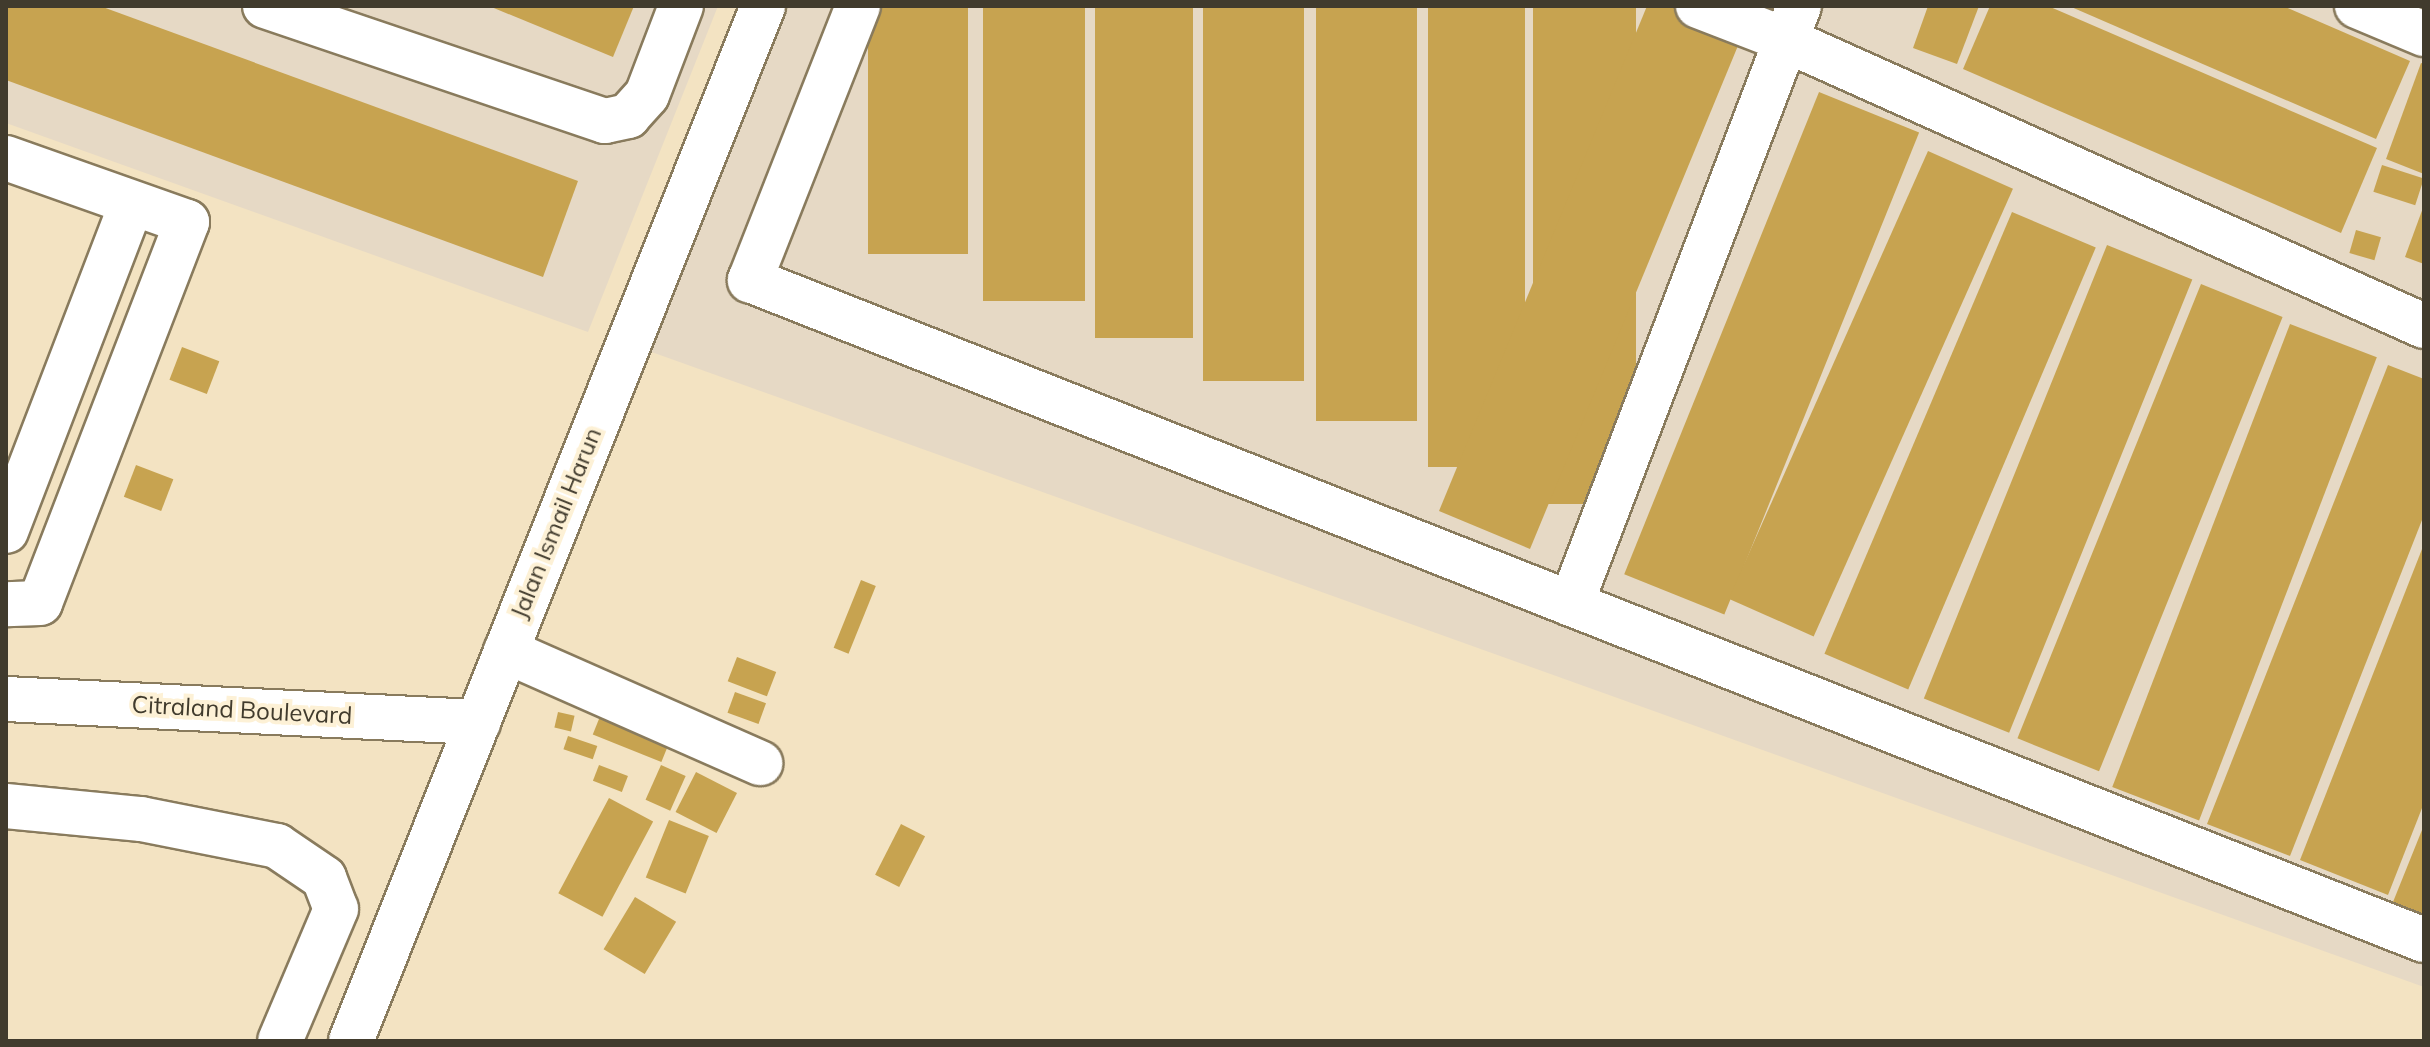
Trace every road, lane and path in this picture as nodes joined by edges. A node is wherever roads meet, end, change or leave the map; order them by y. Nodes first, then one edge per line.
1 (265, 6) edge
2 (681, 6) edge
3 (763, 6) edge
4 (858, 6) edge
5 (1698, 6) edge
6 (2357, 6) edge
7 (1793, 23) edge
8 (2424, 34) edge
9 (6, 158) edge
10 (132, 203) junction
11 (2424, 326) edge
12 (6, 531) edge
13 (6, 604) edge
14 (1571, 604) junction
15 (506, 651) junction
16 (6, 699) edge
17 (478, 722) junction
18 (760, 763) dead end
19 (6, 806) edge
20 (2424, 940) edge
21 (280, 1041) edge
22 (351, 1041) edge

1 - 2 street
3 - 15 street, Jalan Ismail Harun
4 - 14 street
5 - 7 street
6 - 8 street
7 - 11 street
7 - 14 street
9 - 10 street
10 - 12 street
10 - 13 street
14 - 20 street
15 - 17 street, Jalan Ismail Harun
15 - 18 street
16 - 17 street, Citraland Boulevard
17 - 22 street, Jalan Ismail Harun
19 - 21 street

